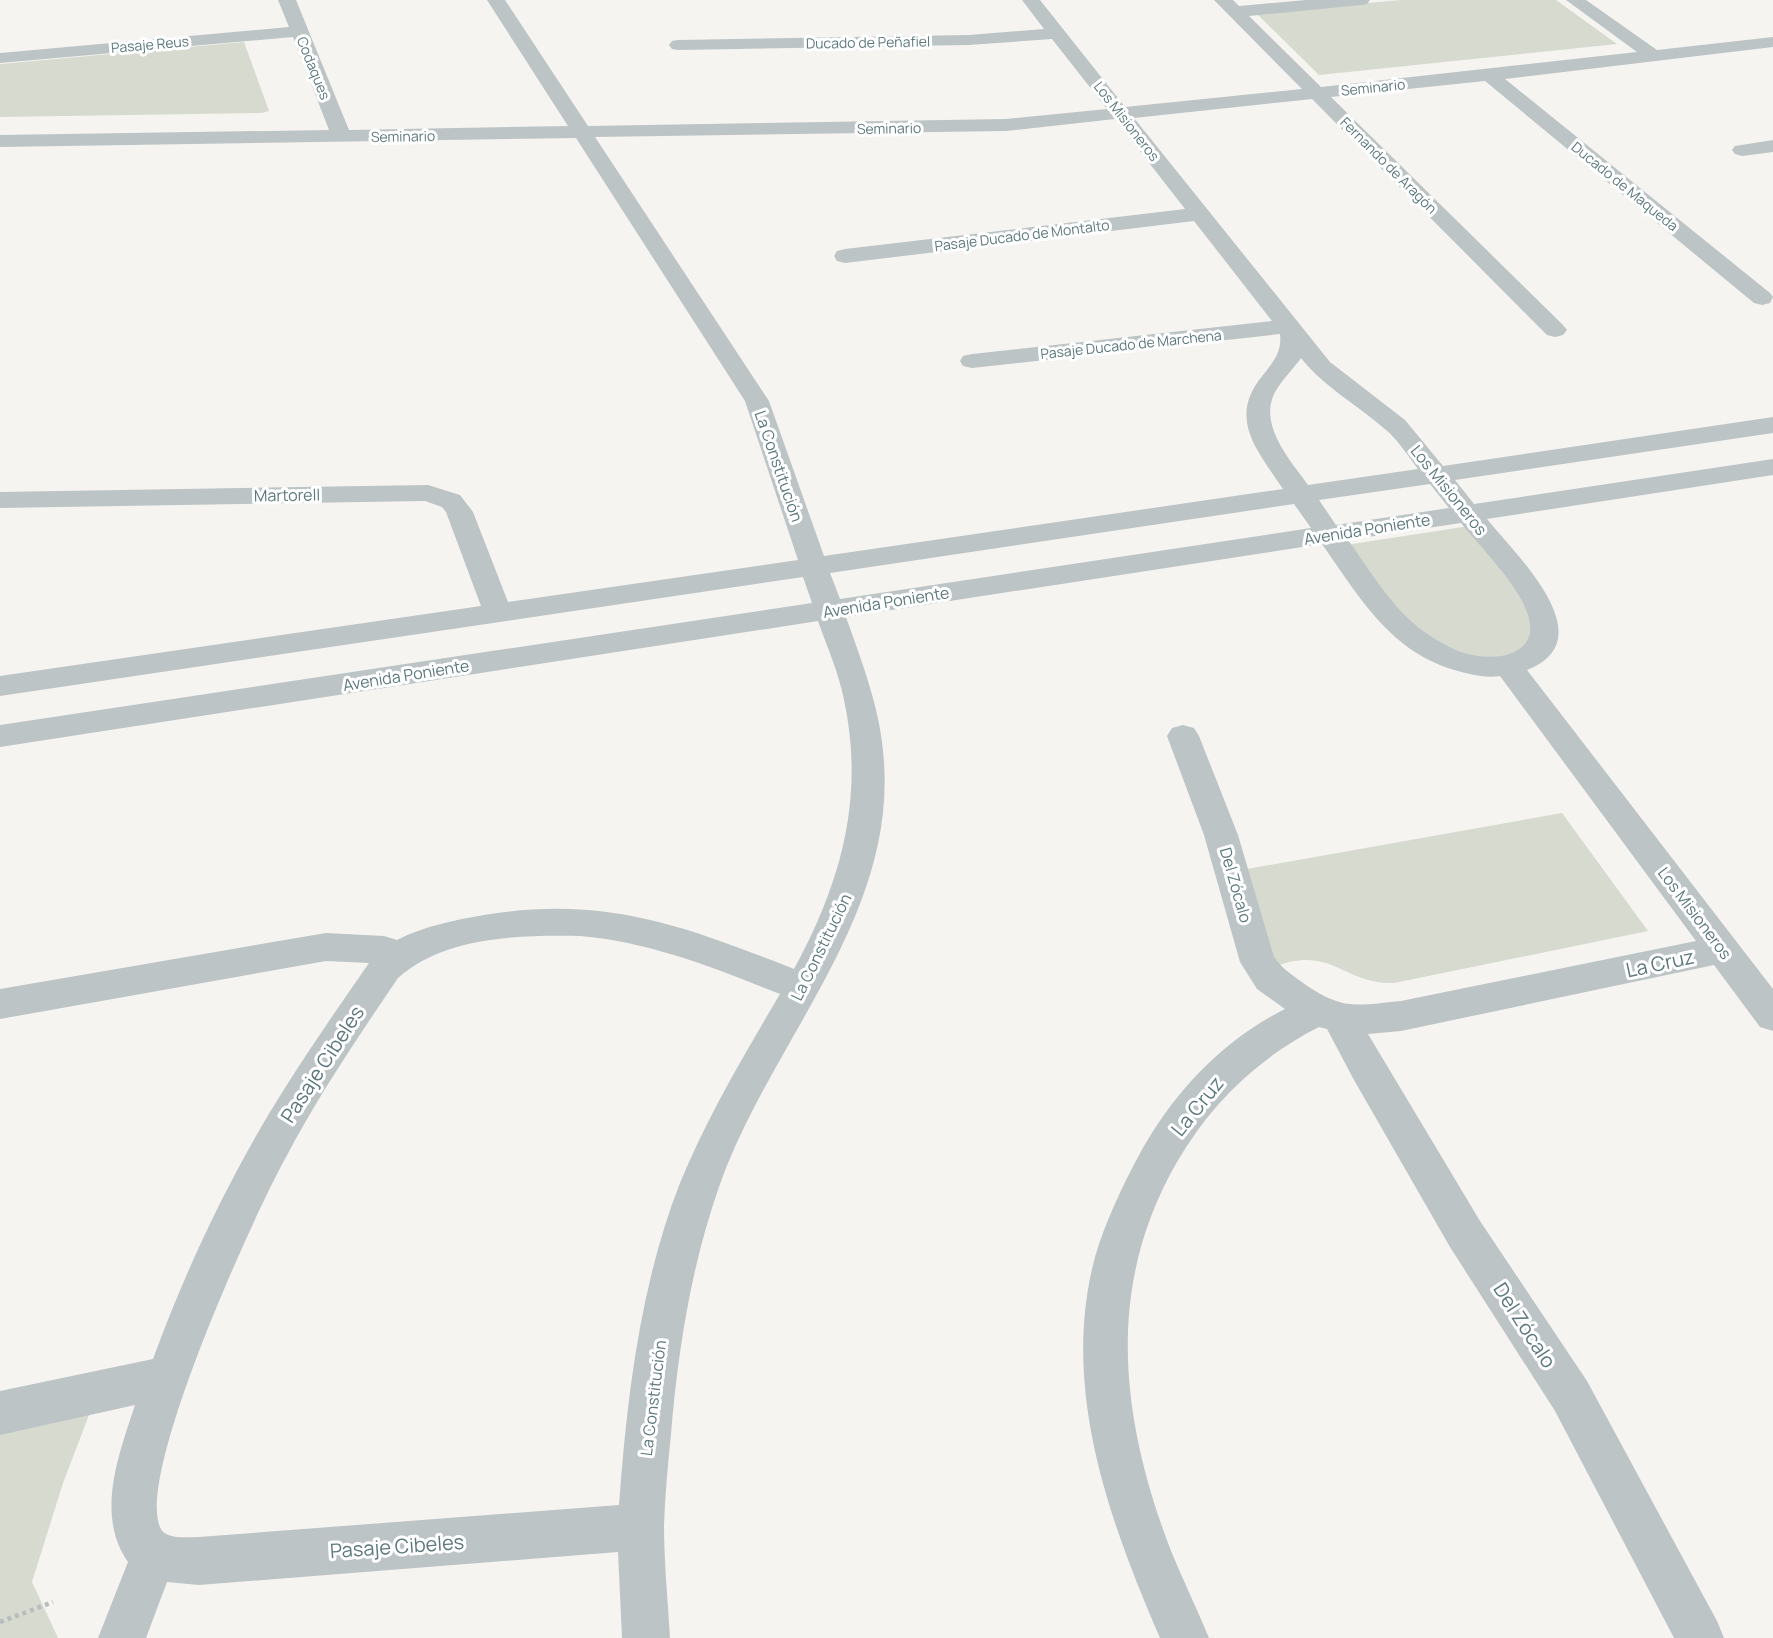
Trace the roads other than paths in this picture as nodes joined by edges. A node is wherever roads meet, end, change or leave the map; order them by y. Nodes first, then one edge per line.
1 (286, 0) edge
2 (496, 0) edge
3 (1031, 0) edge
4 (1361, 0) edge
5 (1575, 0) edge
6 (1229, 6) edge
7 (299, 31) junction
8 (1057, 33) junction
9 (1773, 42) edge
10 (678, 45) dead end
11 (1655, 57) junction
12 (0, 58) edge
13 (1489, 75) junction
14 (1316, 93) junction
15 (1122, 114) junction
16 (583, 133) junction
17 (342, 137) junction
18 (0, 141) edge
19 (1773, 146) edge
20 (1742, 150) dead end
21 (1198, 214) junction
22 (845, 256) dead end
23 (1762, 298) dead end
24 (1290, 326) junction
25 (1555, 330) dead end
26 (972, 362) dead end
27 (1773, 425) edge
28 (1773, 467) edge
29 (1437, 474) junction
30 (1301, 494) junction
31 (0, 500) edge
32 (1468, 513) junction
33 (1329, 534) junction
34 (815, 566) junction
35 (830, 610) junction
36 (498, 612) junction
37 (1508, 666) junction
38 (0, 686) edge
39 (0, 736) edge
40 (1183, 736) dead end
41 (1723, 949) junction
42 (399, 955) junction
43 (802, 987) junction
44 (0, 1004) edge
45 (1328, 1015) junction
46 (1773, 1016) edge
47 (167, 1377) junction
48 (0, 1413) edge
49 (641, 1527) junction
50 (154, 1555) junction
51 (122, 1638) edge
52 (646, 1638) edge
53 (1185, 1638) edge
54 (1700, 1638) edge

1 - 7 street, Codaques
2 - 16 street, La Constitución
3 - 8 street, Los Misioneros
4 - 6 street
5 - 11 street
6 - 14 street, Fernando de Aragón
7 - 12 street, Pasaje Reus
7 - 17 street, Codaques
8 - 10 street, Ducado de Peñafiel
8 - 15 street, Los Misioneros
9 - 11 street, Seminario
11 - 13 street, Seminario
13 - 14 street, Seminario
13 - 23 street, Ducado de Maqueda
14 - 15 street, Seminario
14 - 25 street, Fernando de Aragón
15 - 16 street, Seminario
15 - 21 street, Los Misioneros
16 - 17 street, Seminario
16 - 34 street, La Constitución
17 - 18 street, Seminario
19 - 20 street
21 - 22 street, Pasaje Ducado de Montalto
21 - 24 street, Los Misioneros
24 - 26 street, Pasaje Ducado de Marchena
24 - 29 street, Los Misioneros
24 - 30 street, Los Misioneros
27 - 29 street
28 - 32 street, Avenida Poniente
29 - 30 street
29 - 32 street, Los Misioneros
30 - 33 street, Los Misioneros
30 - 34 street
31 - 36 street, Martorell
32 - 33 street, Avenida Poniente
32 - 37 street, Los Misioneros
33 - 35 street, Avenida Poniente
33 - 37 street, Los Misioneros
34 - 35 street, La Constitución
34 - 36 street
35 - 39 street, Avenida Poniente
35 - 43 street, La Constitución
36 - 38 street
37 - 41 street, Los Misioneros
40 - 45 street, Del Zócalo
41 - 45 street, La Cruz
41 - 46 street, Los Misioneros
42 - 43 street, Pasaje Cibeles
42 - 44 street
42 - 47 street, Pasaje Cibeles
43 - 49 street, La Constitución
45 - 53 street, La Cruz
45 - 54 street, Del Zócalo
47 - 48 street
47 - 50 street, Pasaje Cibeles
49 - 50 street, Pasaje Cibeles
49 - 52 street, La Constitución
50 - 51 street

